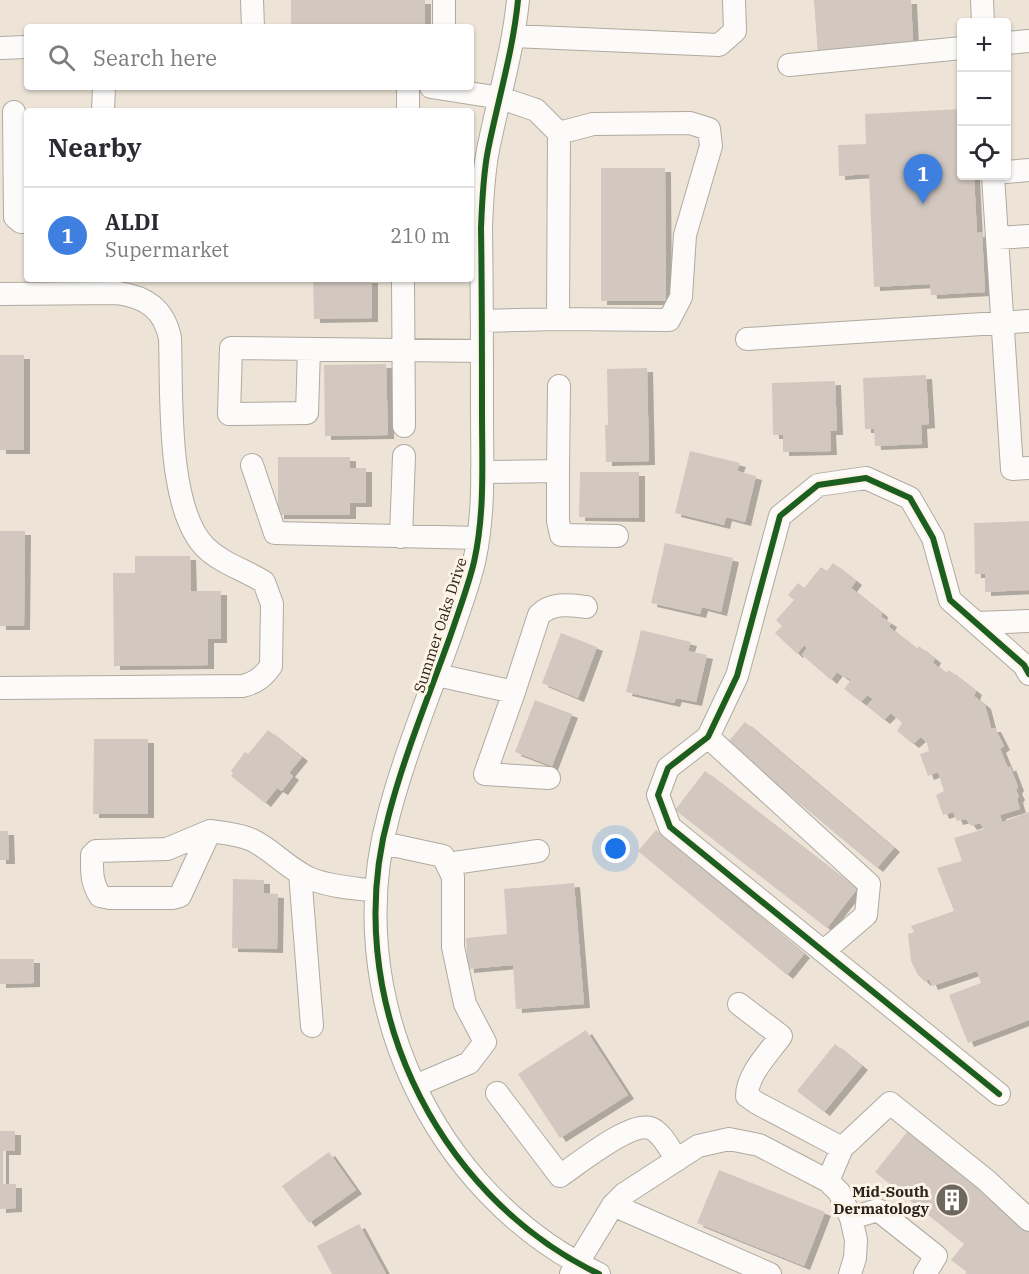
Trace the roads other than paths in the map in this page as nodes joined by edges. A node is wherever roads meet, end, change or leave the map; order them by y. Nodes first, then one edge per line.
1 (252, 0) edge
2 (444, 0) edge
3 (518, 0) edge
4 (734, 0) edge
5 (982, 0) edge
6 (983, 18) edge
7 (253, 24) edge
8 (444, 24) edge
9 (513, 36) junction
10 (1029, 41) edge
11 (1011, 43) edge
12 (24, 47) edge
13 (0, 48) edge
14 (957, 48) edge
15 (789, 64) dead end
16 (104, 90) edge
17 (408, 90) edge
18 (452, 90) edge
19 (501, 98) junction
20 (103, 108) edge
21 (408, 108) edge
22 (14, 112) edge
23 (559, 133) junction
24 (1029, 170) edge
25 (1011, 172) edge
26 (993, 180) edge
27 (24, 222) edge
28 (476, 228) edge
29 (1029, 236) edge
30 (997, 238) junction
31 (403, 282) edge
32 (0, 294) edge
33 (558, 319) junction
34 (482, 321) junction
35 (1029, 321) edge
36 (1002, 323) junction
37 (747, 339) dead end
38 (309, 349) junction
39 (404, 350) junction
40 (482, 351) junction
41 (559, 386) dead end
42 (404, 426) dead end
43 (404, 456) dead end
44 (252, 465) dead end
45 (1029, 468) edge
46 (558, 471) junction
47 (482, 472) junction
48 (617, 536) dead end
49 (401, 537) junction
50 (478, 538) junction
51 (586, 607) dead end
52 (1029, 621) edge
53 (976, 623) junction
54 (1029, 674) edge
55 (437, 675) junction
56 (0, 688) edge
57 (514, 692) junction
58 (708, 737) junction
59 (549, 778) dead end
60 (210, 831) junction
61 (382, 843) junction
62 (538, 851) dead end
63 (447, 864) junction
64 (300, 873) junction
65 (376, 891) junction
66 (824, 951) junction
67 (739, 1004) dead end
68 (312, 1026) dead end
69 (416, 1086) junction
70 (497, 1093) dead end
71 (999, 1094) dead end
72 (842, 1148) junction
73 (677, 1160) junction
74 (828, 1181) junction
75 (613, 1206) junction
76 (851, 1218) junction
77 (1029, 1220) edge
78 (574, 1269) edge
79 (599, 1274) edge
80 (770, 1274) edge
81 (850, 1274) edge
82 (925, 1274) edge

1 - 7 street
2 - 8 street
3 - 9 street, Summer Oaks Drive
4 - 9 street
5 - 6 street
9 - 19 street, Summer Oaks Drive
10 - 11 street
12 - 13 street
14 - 15 street
16 - 20 street
17 - 21 street
18 - 19 street
19 - 23 street
19 - 28 street, Summer Oaks Drive
22 - 27 street
23 - 33 street
23 - 33 street
24 - 25 street
26 - 30 street
28 - 34 street, Summer Oaks Drive
29 - 30 street
30 - 36 street
31 - 39 street
32 - 56 street
33 - 34 street
34 - 40 street, Summer Oaks Drive
35 - 36 street
36 - 37 street
36 - 45 street
38 - 38 street
38 - 39 street
39 - 40 street
39 - 42 street
40 - 47 street, Summer Oaks Drive
41 - 46 street
43 - 49 street
44 - 49 street
46 - 47 street
46 - 48 street
47 - 50 street, Summer Oaks Drive
49 - 50 street
50 - 55 street, Summer Oaks Drive
51 - 57 street
52 - 53 street
53 - 54 street
53 - 58 street
55 - 57 street
55 - 61 street, Summer Oaks Drive
57 - 59 street
58 - 66 street
58 - 66 street
60 - 60 street
60 - 64 street
61 - 63 street
61 - 65 street, Summer Oaks Drive
62 - 63 street
63 - 69 street
64 - 65 street
64 - 68 street
65 - 69 street, Summer Oaks Drive
66 - 71 street
67 - 72 street
69 - 78 street, Summer Oaks Drive
70 - 73 street
72 - 74 street
72 - 77 street
73 - 74 street
73 - 75 street
74 - 76 street
75 - 78 street
75 - 80 street
76 - 81 street
76 - 82 street
78 - 79 street, Summer Oaks Drive

